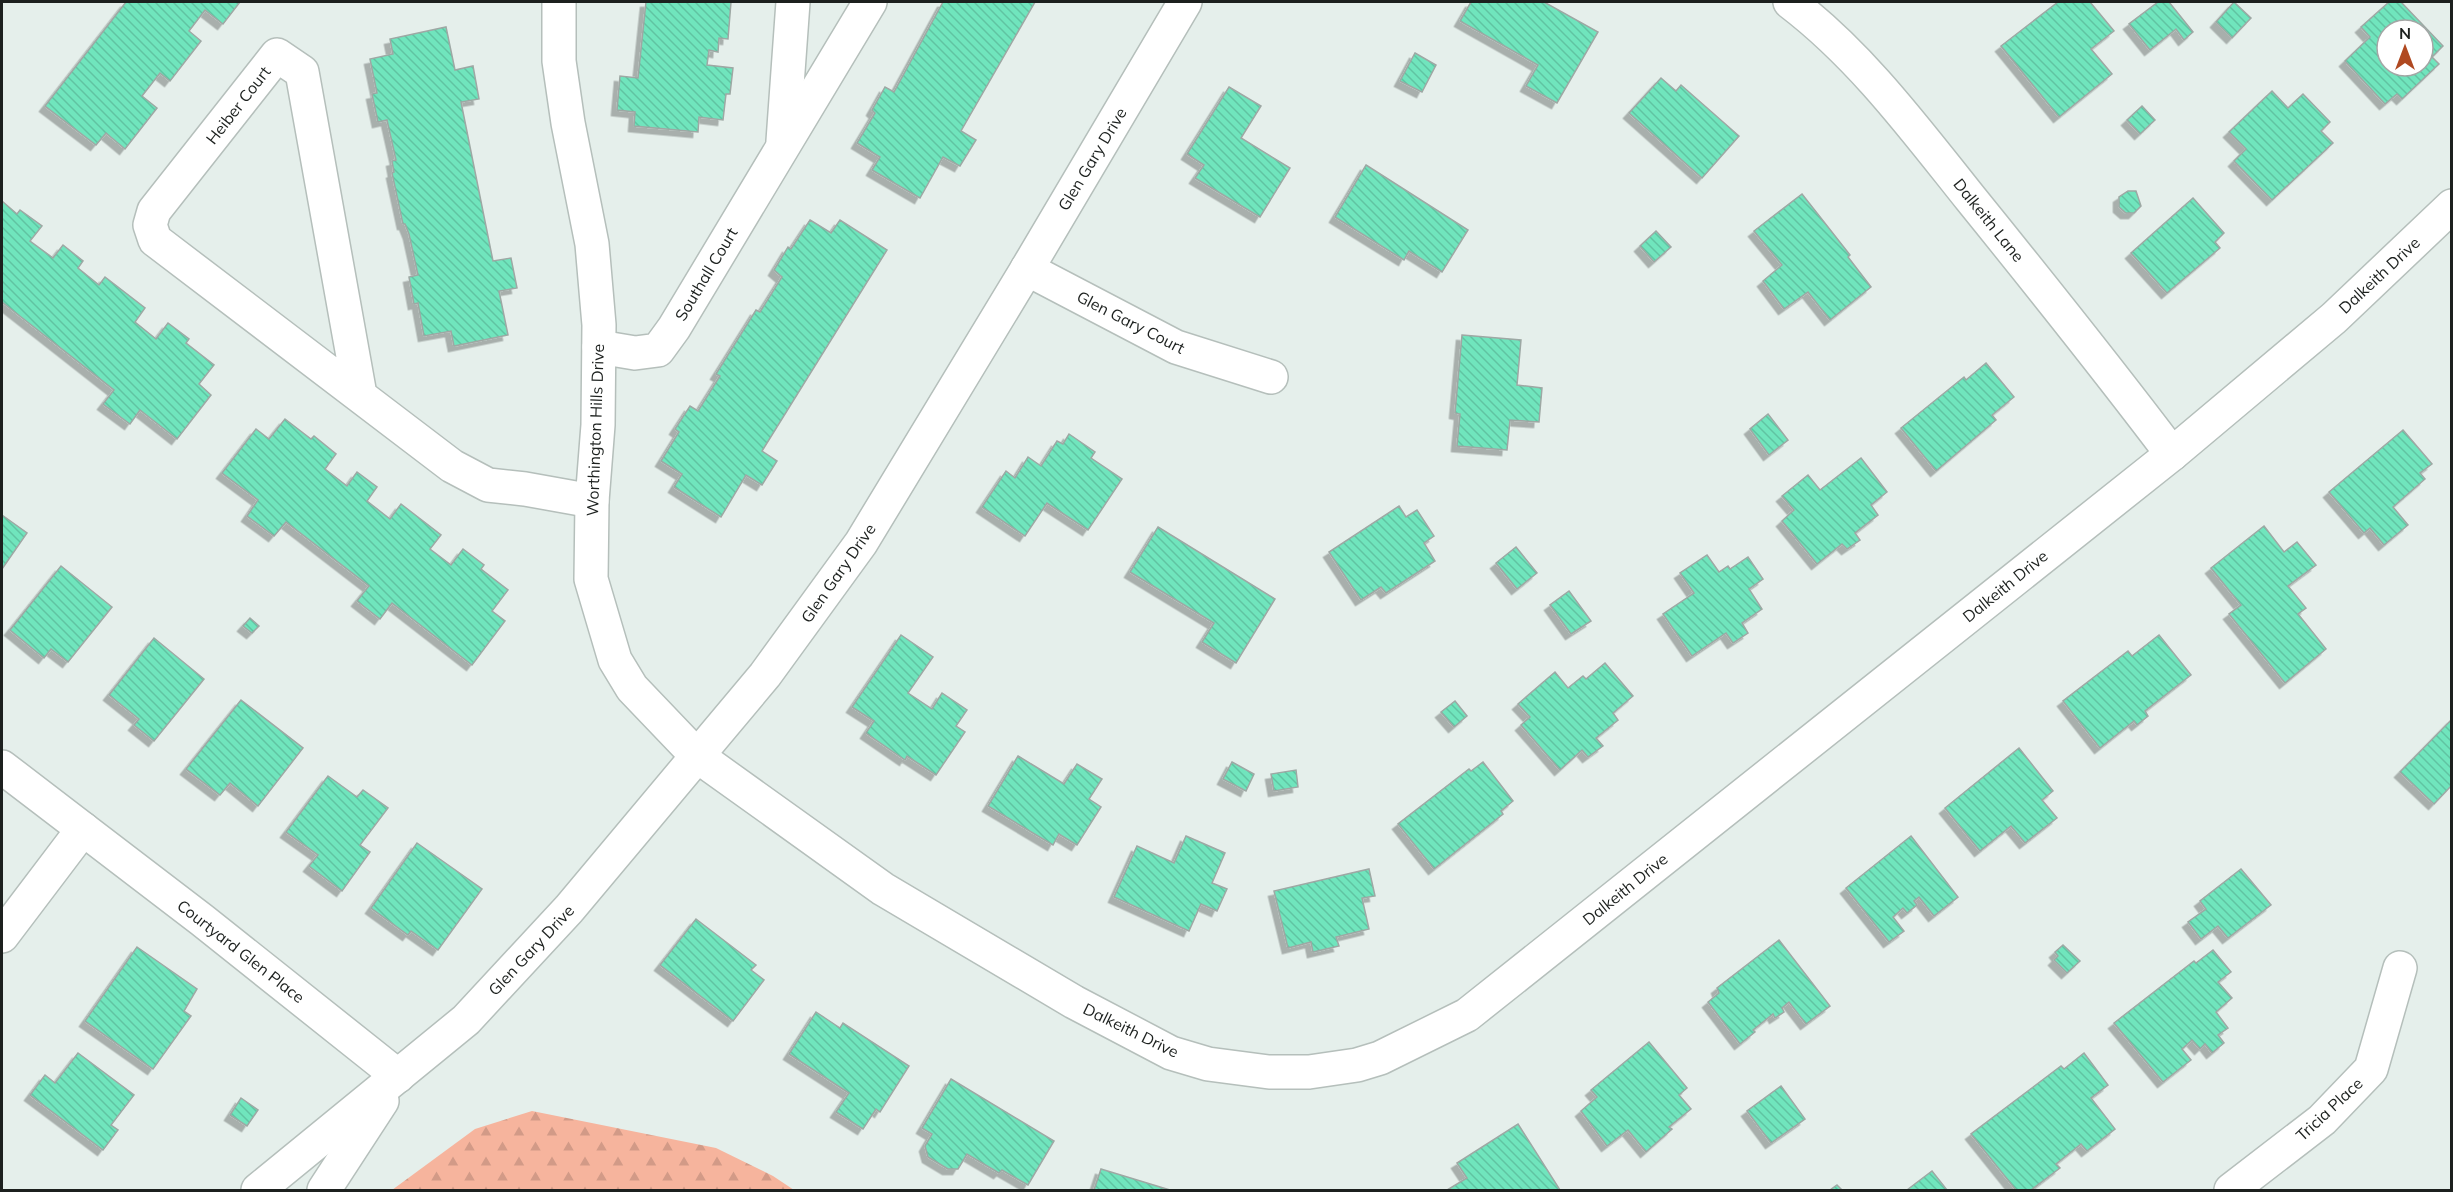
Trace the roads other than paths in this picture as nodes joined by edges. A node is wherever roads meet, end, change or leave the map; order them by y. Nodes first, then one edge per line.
1 (559, 2) edge
2 (793, 2) edge
3 (870, 2) edge
4 (1185, 2) edge
5 (1790, 2) edge
6 (783, 146) junction
7 (2451, 206) edge
8 (1027, 269) junction
9 (599, 347) junction
10 (1271, 377) dead end
11 (360, 395) junction
12 (2172, 454) junction
13 (592, 501) junction
14 (696, 755) junction
15 (2, 767) edge
16 (82, 829) junction
17 (2, 936) edge
18 (2400, 968) dead end
19 (398, 1076) junction
20 (258, 1191) edge
21 (324, 1191) edge
22 (2231, 1191) edge

1 - 9 street, Worthington Hills Drive
2 - 6 street, Southall Court
3 - 6 street, Southall Court
4 - 8 street, Glen Gary Drive
5 - 12 street, Dalkeith Lane
6 - 9 street, Southall Court
7 - 12 street, Dalkeith Drive
8 - 10 street, Glen Gary Court
8 - 14 street, Glen Gary Drive
9 - 13 street, Worthington Hills Drive
11 - 11 street, Heiber Court
11 - 13 street, Heiber Court
12 - 14 street, Dalkeith Drive
13 - 14 street, Worthington Hills Drive
14 - 19 street, Glen Gary Drive
15 - 16 street, Courtyard Glen Place
16 - 17 street
16 - 19 street, Courtyard Glen Place
18 - 22 street, Tricia Place
19 - 20 street, Glen Gary Drive
19 - 21 street, Glen Gary Drive

